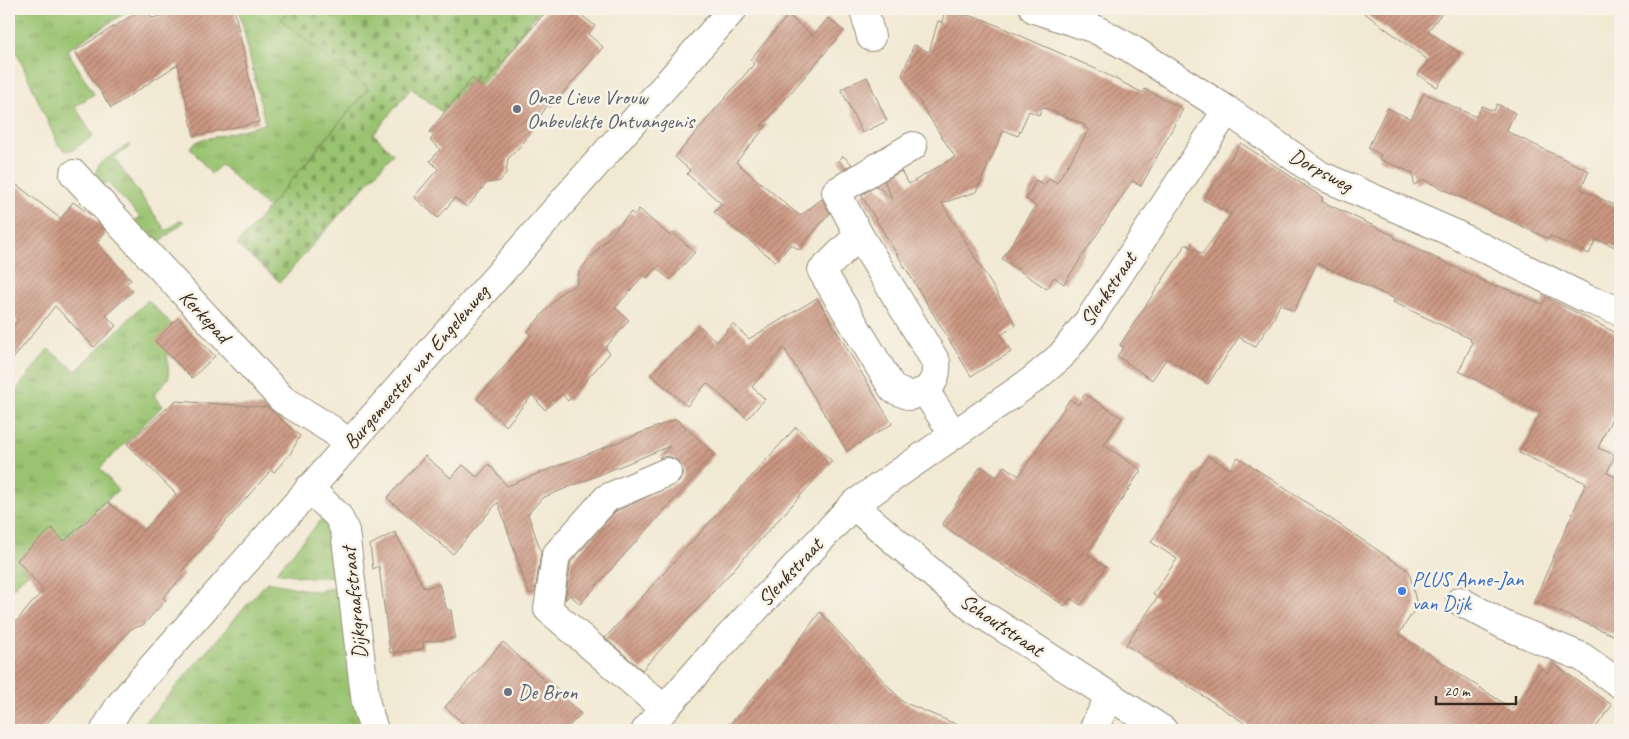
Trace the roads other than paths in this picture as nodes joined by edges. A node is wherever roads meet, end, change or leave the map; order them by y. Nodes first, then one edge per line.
1 (733, 9) edge
2 (864, 9) edge
3 (1037, 9) edge
4 (871, 37) dead end
5 (1227, 110) junction
6 (913, 146) dead end
7 (74, 174) dead end
8 (859, 235) junction
9 (1620, 311) edge
10 (925, 391) junction
11 (954, 435) junction
12 (349, 444) junction
13 (667, 472) dead end
14 (309, 488) junction
15 (853, 505) junction
16 (1460, 601) dead end
17 (1620, 684) edge
18 (1110, 695) junction
19 (664, 709) junction
20 (105, 730) edge
21 (374, 730) edge
22 (646, 730) edge
23 (1093, 730) edge
24 (1163, 730) edge

1 - 12 street, Burgemeester van Engelenweg
2 - 4 street
3 - 5 street, Dorpsweg
5 - 9 street, Dorpsweg
5 - 11 street, Slenkstraat
6 - 8 street
7 - 12 street, Kerkepad
8 - 10 street
8 - 10 street
10 - 11 street
11 - 15 street, Slenkstraat
12 - 14 street, Burgemeester van Engelenweg
13 - 19 street
14 - 20 street, Burgemeester van Engelenweg
14 - 21 street, Dijkgraafstraat
15 - 18 street, Schoutstraat
15 - 19 street, Slenkstraat
16 - 17 street
18 - 23 street
18 - 24 street, Schoutstraat
19 - 22 street, Slenkstraat

